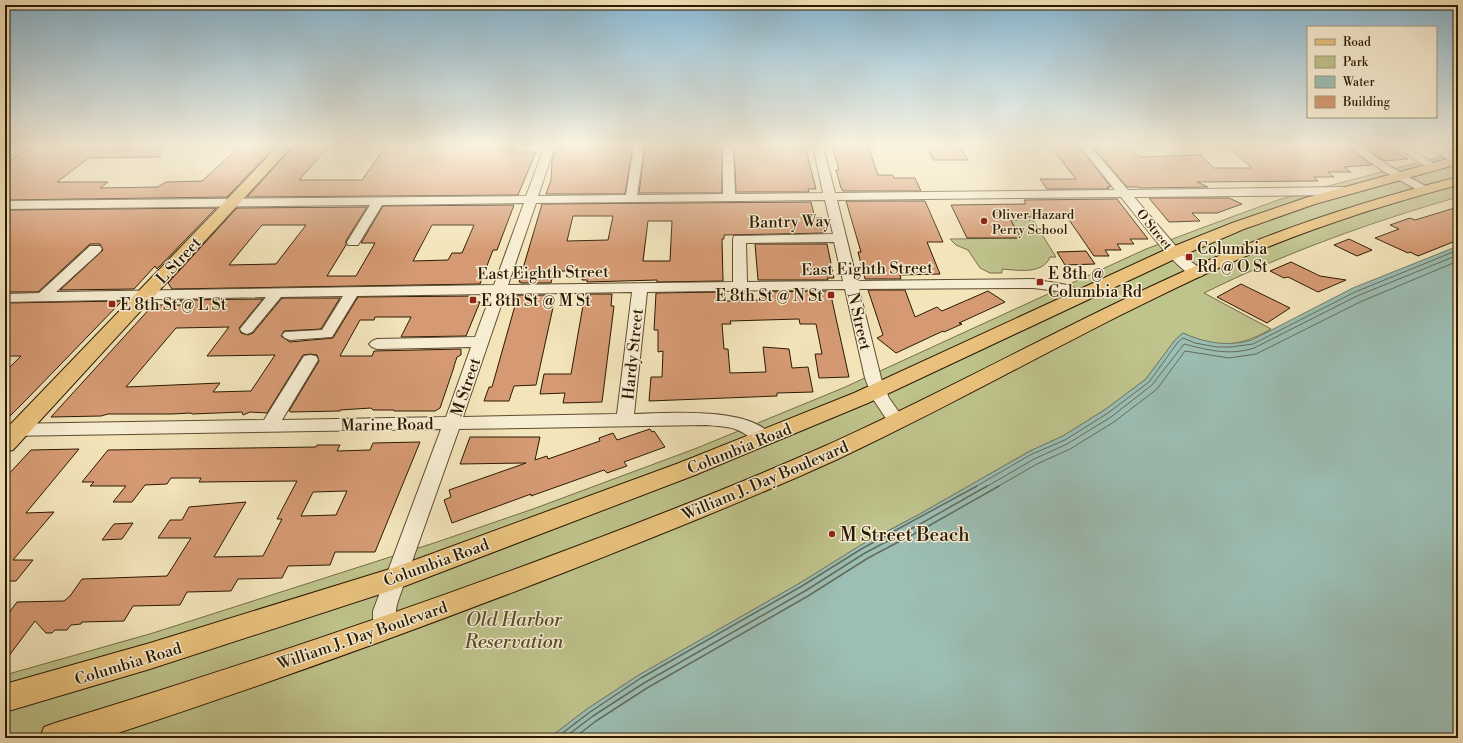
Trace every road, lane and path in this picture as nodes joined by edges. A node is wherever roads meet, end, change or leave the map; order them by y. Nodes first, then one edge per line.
1 (252, 181) edge
2 (538, 181) edge
3 (634, 181) edge
4 (729, 181) edge
5 (826, 181) edge
6 (1115, 181) edge
7 (1381, 181) edge
8 (1407, 181) edge
9 (1458, 181) edge
10 (1425, 190) junction
11 (1343, 191) junction
12 (1126, 193) junction
13 (830, 196) junction
14 (729, 197) junction
15 (631, 198) junction
16 (531, 200) junction
17 (378, 201) junction
18 (231, 203) junction
19 (5, 205) edge
20 (840, 238) junction
21 (353, 242) dead end
22 (95, 249) dead end
23 (1173, 253) junction
24 (1197, 273) junction
25 (852, 285) junction
26 (740, 286) junction
27 (640, 288) junction
28 (499, 289) junction
29 (353, 291) junction
30 (277, 292) junction
31 (146, 294) junction
32 (1079, 296) junction
33 (43, 297) junction
34 (5, 298) edge
35 (247, 328) dead end
36 (290, 335) dead end
37 (481, 342) junction
38 (377, 344) dead end
39 (310, 360) dead end
40 (877, 391) junction
41 (625, 420) junction
42 (897, 422) junction
43 (452, 423) junction
44 (269, 426) junction
45 (12, 430) edge
46 (764, 438) junction
47 (5, 444) edge
48 (396, 578) junction
49 (384, 628) junction
50 (5, 698) edge
51 (55, 738) edge

1 - 18 main road, L Street
2 - 16 street, M Street
3 - 15 street
4 - 14 street
5 - 13 street, N Street
6 - 12 street, O Street
7 - 11 main road, Columbia Road
8 - 10 street
9 - 10 main road, William J. Day Boulevard
10 - 24 main road, William J. Day Boulevard
11 - 12 street
11 - 23 main road, Columbia Road
12 - 13 street
12 - 23 street, O Street
13 - 14 street
13 - 20 street, N Street
14 - 15 street
15 - 16 street
16 - 17 street
16 - 28 street, M Street
17 - 18 street
17 - 21 street
18 - 19 street
18 - 31 main road, L Street
20 - 25 street, N Street
20 - 26 street, Bantry Way
22 - 33 street
23 - 24 street, O Street
23 - 32 main road, Columbia Road
24 - 42 main road, William J. Day Boulevard
25 - 26 street, East Eighth Street
25 - 32 street, East Eighth Street
25 - 40 street, N Street
26 - 27 street, East Eighth Street
27 - 28 street, East Eighth Street
27 - 41 street, Hardy Street
28 - 29 street, East Eighth Street
28 - 37 street, M Street
29 - 30 street, East Eighth Street
29 - 36 street
30 - 31 street, East Eighth Street
30 - 35 street
31 - 33 street, East Eighth Street
31 - 45 main road, L Street
32 - 40 main road, Columbia Road
33 - 34 street, East Eighth Street
37 - 38 street
37 - 43 street, M Street
39 - 44 street
40 - 42 street, N Street
40 - 46 main road, Columbia Road
41 - 43 street, Marine Road
41 - 46 street, Marine Road
42 - 49 main road, William J. Day Boulevard
43 - 44 street, Marine Road
43 - 48 street, M Street
44 - 45 street, Marine Road
45 - 47 main road, L Street
46 - 48 main road, Columbia Road
48 - 49 street, M Street
48 - 50 main road, Columbia Road
49 - 51 main road, William J. Day Boulevard

